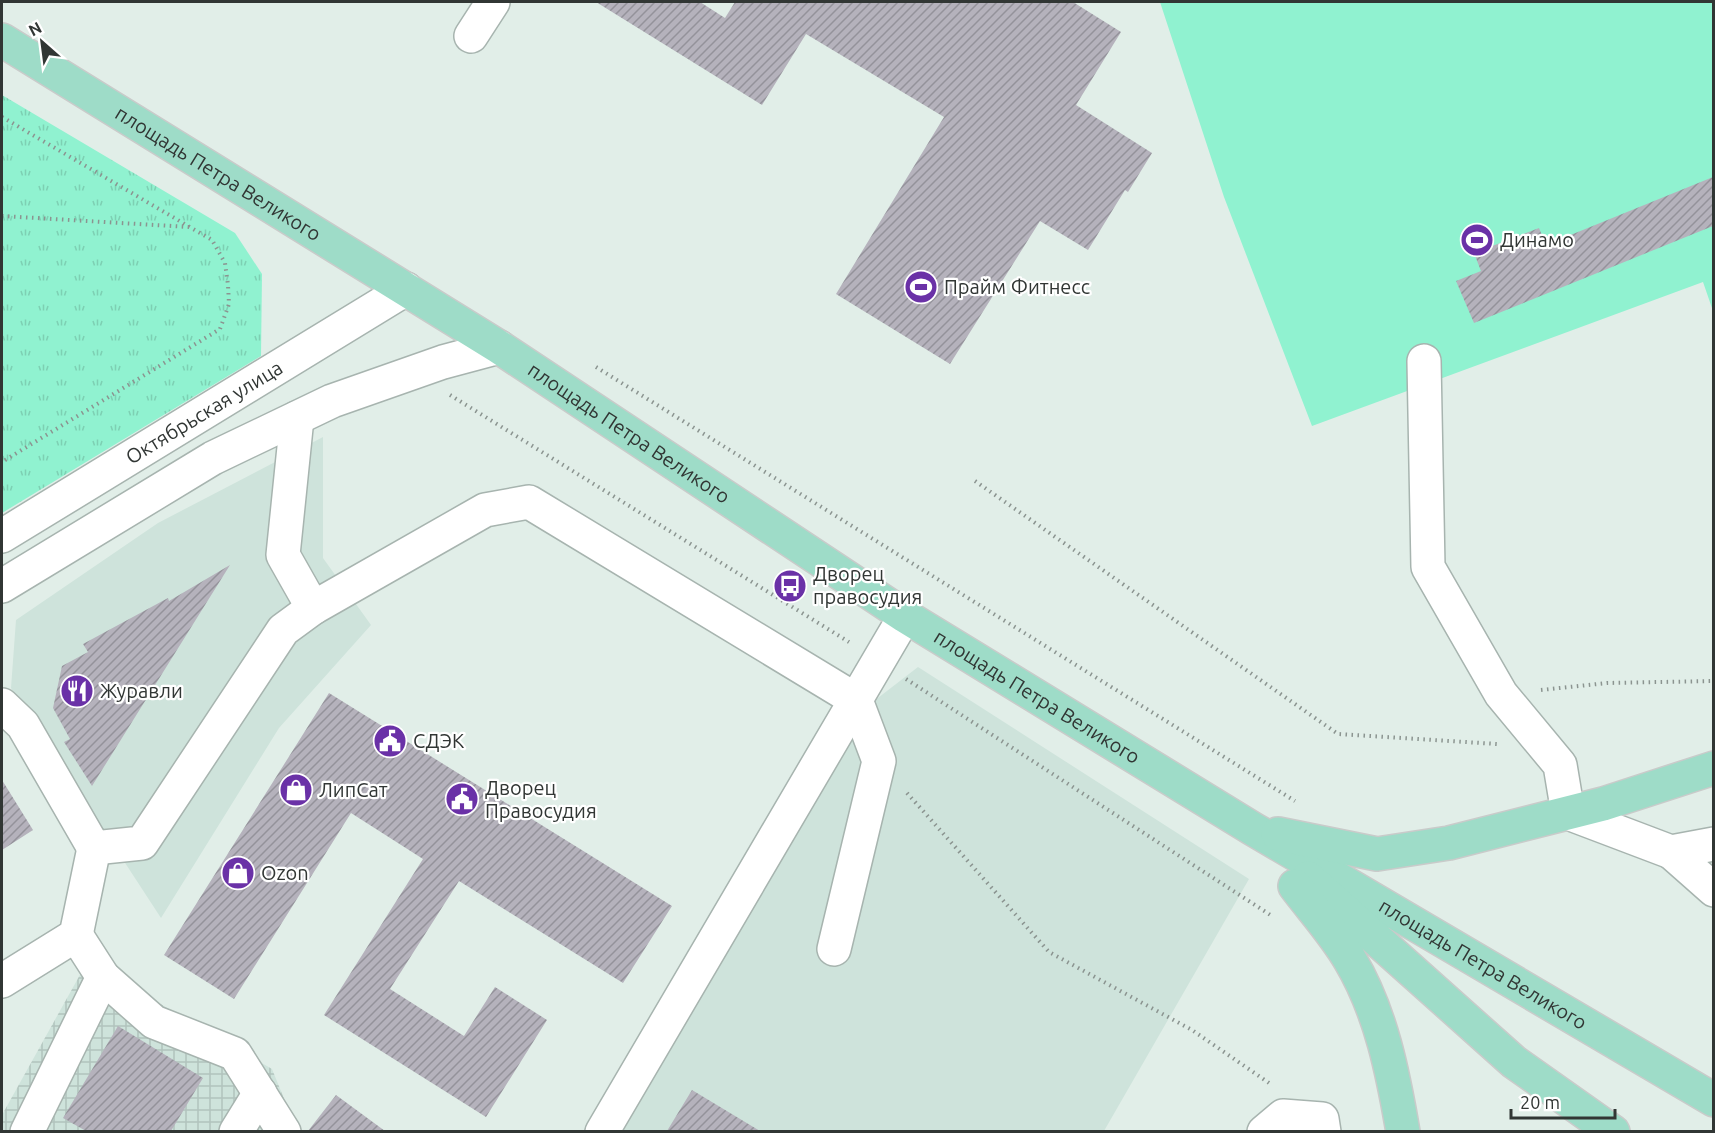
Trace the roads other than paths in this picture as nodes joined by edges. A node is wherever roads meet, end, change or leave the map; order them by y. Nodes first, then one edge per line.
1 (493, 2) edge
2 (471, 36) dead end
3 (2, 40) edge
4 (406, 289) junction
5 (499, 347) junction
6 (1424, 361) dead end
7 (297, 418) junction
8 (186, 423) junction
9 (213, 458) junction
10 (2, 536) edge
11 (2, 586) edge
12 (313, 609) junction
13 (905, 616) junction
14 (856, 700) junction
15 (8, 722) edge
16 (1713, 768) edge
17 (1568, 813) junction
18 (1253, 829) junction
19 (1713, 844) edge
20 (94, 848) junction
21 (1671, 852) junction
22 (1713, 891) edge
23 (76, 935) junction
24 (834, 949) dead end
25 (102, 977) junction
26 (2, 981) edge
27 (260, 1093) junction
28 (1713, 1100) edge
29 (27, 1131) edge
30 (236, 1131) edge
31 (284, 1131) edge
32 (602, 1131) edge
33 (1263, 1131) edge
34 (1324, 1131) edge
35 (1403, 1131) edge
36 (1613, 1131) edge

1 - 2 street
3 - 4 main road, площадь Петра Великого
4 - 5 main road, площадь Петра Великого
4 - 8 street, Октябрьская улица
5 - 7 street
5 - 13 main road, площадь Петра Великого
6 - 17 street
7 - 9 street
7 - 12 street
8 - 9 street
8 - 10 street, Октябрьская улица
9 - 11 street
12 - 14 street
12 - 20 street
13 - 14 street
13 - 18 main road, площадь Петра Великого
14 - 24 street
14 - 32 street
15 - 20 street
16 - 17 main road
17 - 18 main road
17 - 21 street
18 - 28 main road, площадь Петра Великого
18 - 35 main road
18 - 36 main road, площадь Петра Великого
19 - 21 street
20 - 23 street
21 - 22 street
23 - 25 street
23 - 26 street
25 - 27 street
25 - 29 street
27 - 30 street
27 - 31 street
33 - 34 street

